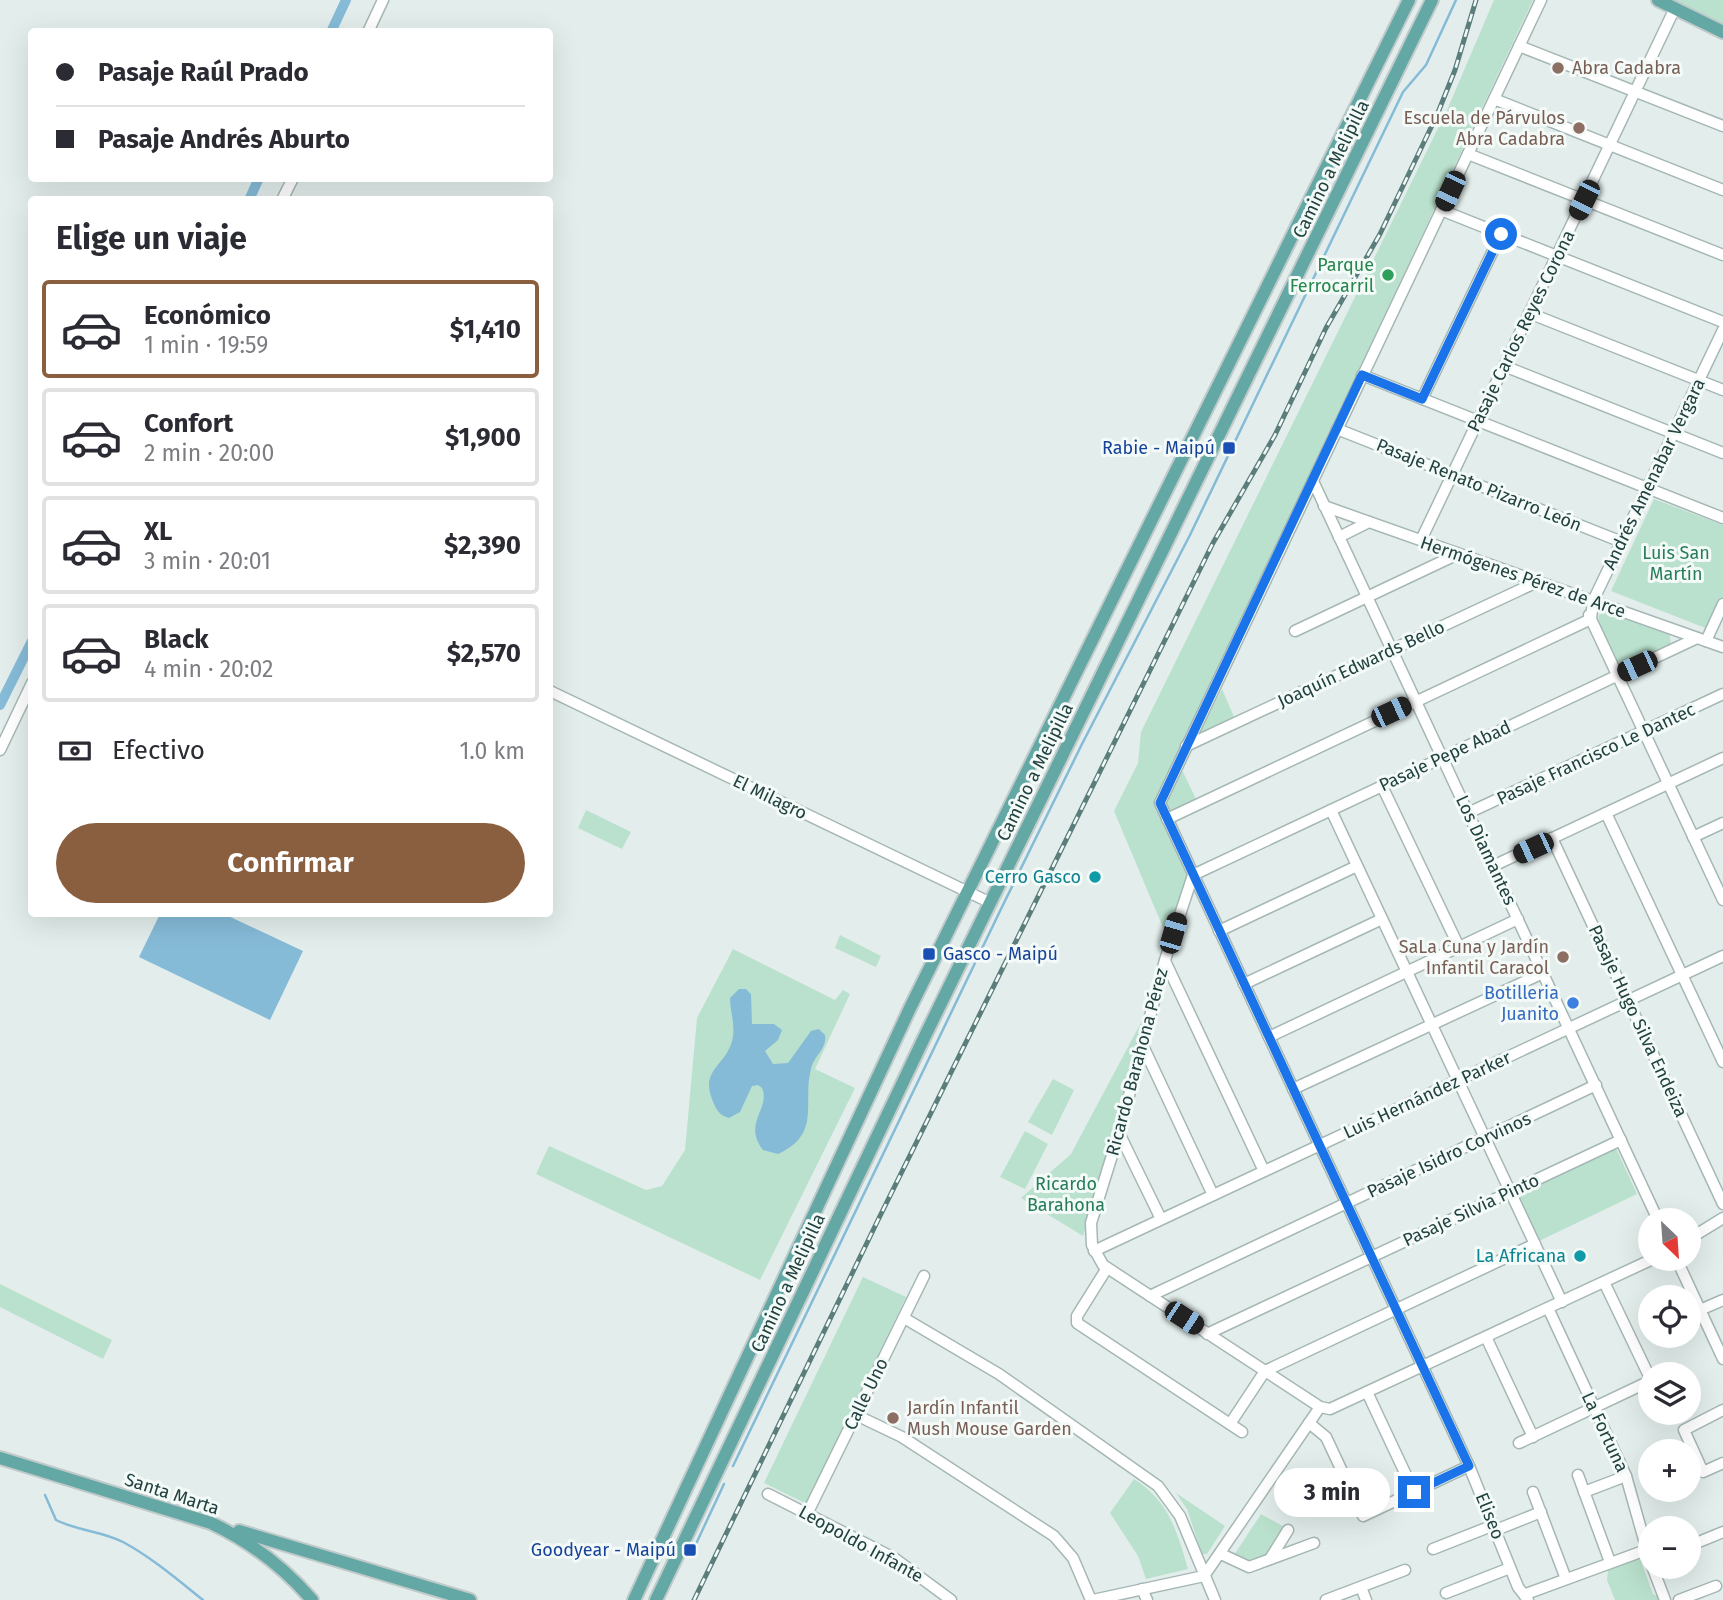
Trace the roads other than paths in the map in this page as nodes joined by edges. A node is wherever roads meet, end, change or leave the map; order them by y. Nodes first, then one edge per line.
1 (383, 0) edge
2 (1409, 0) edge
3 (1432, 0) edge
4 (1541, 0) edge
5 (1668, 3) edge
6 (370, 28) edge
7 (1723, 32) edge
8 (1519, 46) junction
9 (1636, 91) junction
10 (1494, 99) junction
11 (1723, 125) edge
12 (1610, 145) junction
13 (1468, 154) junction
14 (1723, 190) edge
15 (1584, 200) junction
16 (1441, 210) junction
17 (1501, 234) junction
18 (1723, 254) edge
19 (1557, 256) junction
20 (1529, 313) junction
21 (1723, 322) edge
22 (1723, 330) edge
23 (1504, 366) junction
24 (1362, 375) junction
25 (1699, 380) junction
26 (1723, 390) edge
27 (1422, 399) junction
28 (1478, 421) junction
29 (1337, 429) junction
30 (1674, 433) junction
31 (1723, 453) edge
32 (1452, 475) junction
33 (1312, 481) junction
34 (1647, 488) junction
35 (1162, 503) junction
36 (1324, 506) junction
37 (1182, 513) junction
38 (1723, 518) edge
39 (1370, 522) junction
40 (1339, 537) junction
41 (1421, 540) junction
42 (1622, 542) junction
43 (1458, 554) junction
44 (1537, 582) junction
45 (1120, 589) junction
46 (1367, 597) junction
47 (1580, 597) junction
48 (1141, 598) junction
49 (1593, 601) junction
50 (1723, 604) edge
51 (1591, 619) junction
52 (1295, 631) dead end
53 (1701, 639) junction
54 (1723, 647) edge
55 (1392, 650) junction
56 (1617, 675) junction
57 (28, 691) edge
58 (553, 692) edge
59 (1723, 694) edge
60 (1416, 701) junction
61 (1644, 731) junction
62 (1186, 746) junction
63 (0, 750) edge
64 (1442, 757) junction
65 (1723, 758) edge
66 (1026, 779) junction
67 (1668, 784) junction
68 (1382, 786) junction
69 (1047, 788) junction
70 (1331, 810) junction
71 (1468, 813) junction
72 (1606, 813) junction
73 (1167, 819) junction
74 (1723, 823) edge
75 (1693, 837) junction
76 (1552, 838) junction
77 (1357, 866) junction
78 (1493, 866) junction
79 (1193, 874) junction
80 (1722, 892) edge
81 (970, 893) junction
82 (991, 904) junction
83 (1382, 919) junction
84 (1518, 919) junction
85 (1219, 931) junction
86 (1459, 947) junction
87 (1723, 956) edge
88 (1165, 960) junction
89 (1407, 972) junction
90 (1543, 973) junction
91 (1682, 975) junction
92 (1244, 984) junction
93 (1628, 1001) junction
94 (1431, 1024) junction
95 (1569, 1028) junction
96 (1269, 1037) junction
97 (1142, 1045) junction
98 (1723, 1062) edge
99 (1458, 1080) junction
100 (1596, 1086) junction
101 (1293, 1089) junction
102 (1119, 1133) junction
103 (1485, 1138) junction
104 (1621, 1140) junction
105 (1320, 1145) junction
106 (1264, 1171) junction
107 (1510, 1192) junction
108 (1213, 1195) junction
109 (1347, 1203) junction
110 (1723, 1204) edge
111 (1652, 1208) edge
112 (1723, 1217) edge
113 (1161, 1219) junction
114 (1701, 1231) edge
115 (1535, 1244) junction
116 (1094, 1251) junction
117 (1372, 1256) junction
118 (1638, 1266) edge
119 (1107, 1268) junction
120 (924, 1276) dead end
121 (1604, 1282) junction
122 (1150, 1296) junction
123 (1723, 1300) edge
124 (1562, 1302) junction
125 (1548, 1308) junction
126 (1396, 1309) junction
127 (1701, 1310) edge
128 (1701, 1312) edge
129 (904, 1318) junction
130 (1207, 1334) junction
131 (1486, 1337) junction
132 (1723, 1359) edge
133 (1642, 1362) edge
134 (1423, 1366) junction
135 (1265, 1371) junction
136 (1638, 1386) edge
137 (1367, 1392) junction
138 (1320, 1408) junction
139 (1594, 1408) junction
140 (1723, 1410) edge
141 (856, 1415) junction
142 (1310, 1423) junction
143 (1230, 1424) junction
144 (1242, 1432) dead end
145 (1533, 1437) junction
146 (1519, 1443) dead end
147 (0, 1458) edge
148 (1723, 1463) edge
149 (1469, 1466) junction
150 (1578, 1475) dead end
151 (1626, 1476) junction
152 (1351, 1489) junction
153 (1414, 1492) junction
154 (1534, 1492) dead end
155 (1584, 1492) junction
156 (768, 1494) dead end
157 (1327, 1500) dead end
158 (808, 1512) junction
159 (1541, 1512) junction
160 (1638, 1518) edge
161 (211, 1523) junction
162 (1495, 1527) junction
163 (1288, 1530) dead end
164 (1723, 1532) edge
165 (1701, 1541) edge
166 (1314, 1543) dead end
167 (1433, 1549) dead end
168 (1221, 1554) junction
169 (1638, 1558) edge
170 (1270, 1559) junction
171 (1610, 1562) junction
172 (1510, 1568) junction
173 (1405, 1570) dead end
174 (669, 1574) junction
175 (1204, 1576) junction
176 (1566, 1579) junction
177 (1657, 1579) edge
178 (1716, 1586) dead end
179 (1361, 1587) junction
180 (1142, 1589) junction
181 (1446, 1593) dead end
182 (1342, 1597) edge
183 (1527, 1597) edge
184 (312, 1600) edge
185 (470, 1600) edge
186 (634, 1600) edge
187 (656, 1600) edge
188 (663, 1600) edge
189 (951, 1600) edge
190 (1092, 1600) edge
191 (1147, 1600) edge
192 (1215, 1600) edge
193 (1326, 1600) edge
194 (1366, 1600) edge
195 (1665, 1600) edge
196 (1679, 1600) edge

1 - 6 street
2 - 35 main road, Camino a Melipilla
3 - 37 main road, Camino a Melipilla
4 - 8 street, Eliseo
5 - 7 main road
5 - 9 street, Pasaje Carlos Reyes Corona
8 - 9 street
8 - 10 street, Eliseo
9 - 11 street
9 - 12 street, Pasaje Carlos Reyes Corona
10 - 12 street
10 - 13 street, Eliseo
12 - 14 street
12 - 15 street, Pasaje Carlos Reyes Corona
13 - 15 street
13 - 16 street, Eliseo
15 - 18 street
15 - 19 street, Pasaje Carlos Reyes Corona
16 - 17 street
16 - 24 street, Eliseo
17 - 19 street
17 - 27 street
19 - 20 street, Pasaje Carlos Reyes Corona
19 - 21 street
20 - 23 street, Pasaje Carlos Reyes Corona
20 - 25 street
22 - 25 street, Andrés Amenabar Vergara
23 - 28 street, Pasaje Carlos Reyes Corona
23 - 30 street
24 - 27 street
24 - 29 street, Eliseo
25 - 26 street
25 - 30 street, Andrés Amenabar Vergara
27 - 28 street
28 - 32 street, Pasaje Carlos Reyes Corona
28 - 34 street
29 - 32 street, Pasaje Renato Pizarro León
29 - 33 street, Eliseo
30 - 31 street
30 - 34 street, Andrés Amenabar Vergara
32 - 41 street, Pasaje Carlos Reyes Corona
32 - 42 street, Pasaje Renato Pizarro León
33 - 36 street, Los Diamantes
33 - 62 street, Eliseo
34 - 38 street
34 - 42 street, Andrés Amenabar Vergara
35 - 37 main road
35 - 45 main road, Camino a Melipilla
36 - 39 street, Hermógenes Pérez de Arce
36 - 40 street, Los Diamantes
37 - 48 main road, Camino a Melipilla
39 - 40 street
39 - 41 street, Hermógenes Pérez de Arce
40 - 46 street, Los Diamantes
41 - 43 street, Hermógenes Pérez de Arce
42 - 49 street, Andrés Amenabar Vergara
43 - 44 street, Hermógenes Pérez de Arce
43 - 46 street
44 - 47 street, Hermógenes Pérez de Arce
44 - 55 street, Joaquín Edwards Bello
45 - 48 main road
45 - 66 main road, Camino a Melipilla
46 - 52 street
46 - 55 street, Los Diamantes
47 - 49 street, Hermógenes Pérez de Arce
47 - 51 street
48 - 69 main road, Camino a Melipilla
49 - 51 street, Andrés Amenabar Vergara
49 - 53 street, Hermógenes Pérez de Arce
50 - 53 street
51 - 56 street
51 - 60 street
53 - 54 street, Hermógenes Pérez de Arce
53 - 56 street, Pasaje Pepe Abad
55 - 60 street, Los Diamantes
55 - 62 street, Joaquín Edwards Bello
56 - 61 street
56 - 64 street, Pasaje Pepe Abad
57 - 63 street
58 - 81 street, El Milagro
59 - 61 street, Pasaje Francisco Le Dantec
60 - 64 street, Los Diamantes
60 - 73 street
61 - 67 street
61 - 71 street, Pasaje Francisco Le Dantec
62 - 73 street, Eliseo
64 - 68 street, Pasaje Pepe Abad
64 - 71 street, Los Diamantes
65 - 67 street
66 - 69 main road
66 - 81 main road, Camino a Melipilla
67 - 72 street
67 - 75 street
68 - 70 street, Pasaje Pepe Abad
68 - 86 street
69 - 82 main road, Camino a Melipilla
70 - 77 street
70 - 79 street, Pasaje Pepe Abad
71 - 78 street, Los Diamantes
72 - 76 street
72 - 91 street
73 - 79 street, Eliseo
74 - 75 street
75 - 80 street
76 - 78 street
76 - 93 street, Pasaje Hugo Silva Endeiza
77 - 83 street
77 - 85 street
78 - 84 street, Los Diamantes
79 - 85 street, Eliseo
79 - 88 street, Ricardo Barahona Pérez
81 - 82 street, El Milagro
81 - 186 main road, Camino a Melipilla
82 - 174 main road, Camino a Melipilla
83 - 89 street
83 - 92 street
84 - 86 street
84 - 90 street, Los Diamantes
85 - 92 street, Eliseo
86 - 89 street
87 - 91 street, Luis Hernández Parker
88 - 97 street, Ricardo Barahona Pérez
88 - 106 street
89 - 94 street
89 - 96 street
90 - 94 street
90 - 95 street, Los Diamantes
91 - 93 street, Luis Hernández Parker
91 - 98 street
92 - 96 street, Eliseo
93 - 95 street, Luis Hernández Parker
93 - 110 street, Pasaje Hugo Silva Endeiza
94 - 99 street
94 - 101 street
95 - 99 street, Luis Hernández Parker
95 - 100 street, Los Diamantes
96 - 101 street, Eliseo
97 - 102 street, Ricardo Barahona Pérez
97 - 108 street
99 - 103 street
99 - 105 street, Luis Hernández Parker
100 - 103 street, Pasaje Isidro Corvinos
100 - 104 street, Los Diamantes
101 - 105 street, Eliseo
102 - 113 street
102 - 116 street, Ricardo Barahona Pérez
103 - 107 street
103 - 109 street, Pasaje Isidro Corvinos
104 - 107 street, Pasaje Silvia Pinto
104 - 111 street, Los Diamantes
105 - 106 street, Luis Hernández Parker
105 - 109 street, Eliseo
106 - 108 street, Luis Hernández Parker
107 - 115 street
107 - 117 street, Pasaje Silvia Pinto
108 - 113 street, Luis Hernández Parker
109 - 117 street, Eliseo
109 - 122 street, Pasaje Isidro Corvinos
112 - 114 street
113 - 116 street, Luis Hernández Parker
115 - 124 street
115 - 126 street
116 - 119 street
117 - 126 street, Eliseo
117 - 130 street, Pasaje Silvia Pinto
118 - 121 street
119 - 122 street
119 - 143 street
120 - 129 street, Calle Uno
121 - 124 street
121 - 133 street
122 - 130 street
123 - 127 street
124 - 125 street
125 - 131 street
125 - 139 street, La Fortuna
126 - 134 street, Eliseo
126 - 135 street
128 - 132 street
129 - 141 street, Calle Uno
129 - 175 street
130 - 135 street
131 - 134 street
131 - 145 street
134 - 137 street
134 - 149 street, Eliseo
135 - 138 street
135 - 143 street
136 - 139 street
137 - 138 street
137 - 153 street
138 - 142 street
139 - 145 street
139 - 151 street, La Fortuna
140 - 148 street
141 - 158 street, Calle Uno
141 - 190 street
142 - 152 street
142 - 168 street
143 - 144 street
145 - 146 street
147 - 161 main road, Santa Marta
149 - 153 street
149 - 162 street, Eliseo
150 - 155 street
151 - 155 street
151 - 160 street, La Fortuna
152 - 153 street
152 - 157 street
154 - 159 street
155 - 171 street
156 - 158 street, Leopoldo Infante
158 - 189 street, Leopoldo Infante
159 - 162 street
159 - 176 street
161 - 184 main road, Santa Marta
161 - 185 main road
162 - 167 street
162 - 172 street, Eliseo
163 - 170 street
164 - 165 street
166 - 170 street
168 - 170 street
168 - 175 street
169 - 171 street
171 - 176 street
172 - 181 street
172 - 183 street, Eliseo
173 - 179 street
174 - 187 main road, Camino a Melipilla
174 - 188 main road
175 - 180 street
175 - 192 street
176 - 183 street
177 - 195 street
178 - 196 street
179 - 182 street
179 - 194 street
180 - 190 street
180 - 191 street
182 - 193 street

